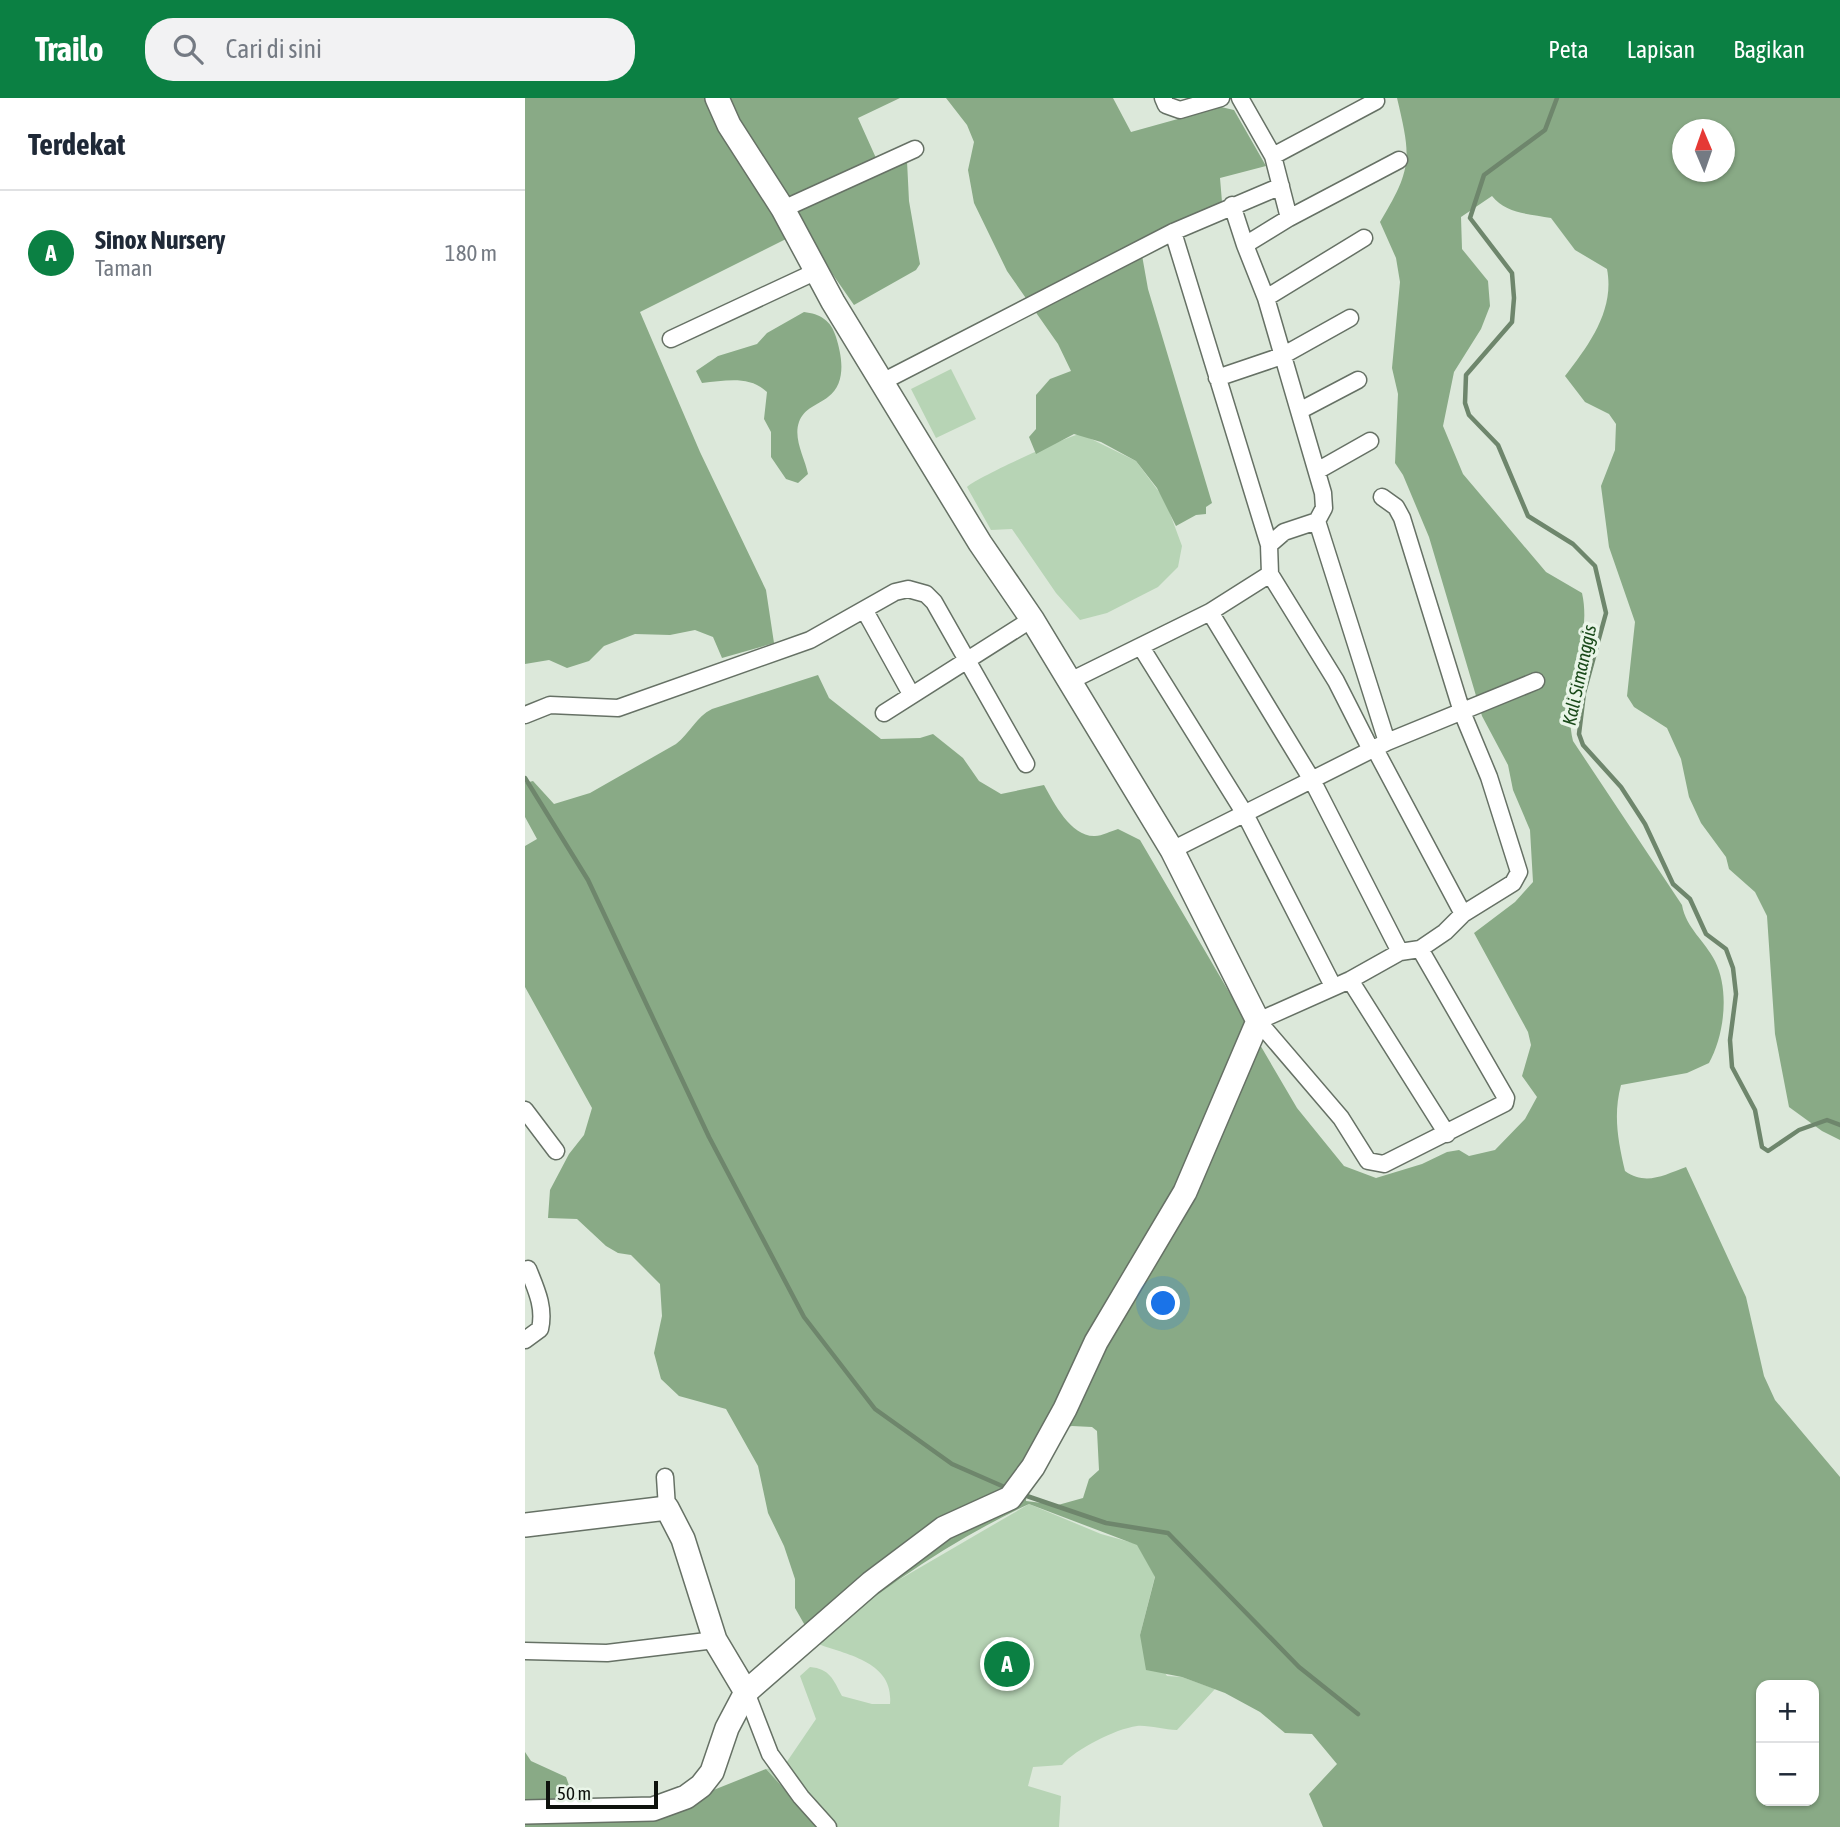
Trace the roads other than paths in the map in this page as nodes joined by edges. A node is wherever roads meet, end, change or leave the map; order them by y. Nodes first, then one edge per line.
1 (717, 98) edge
2 (1163, 98) edge
3 (1221, 98) edge
4 (1240, 98) edge
5 (1377, 101) dead end
6 (915, 149) dead end
7 (1273, 156) junction
8 (1399, 160) dead end
9 (1281, 186) junction
10 (1232, 205) junction
11 (783, 209) junction
12 (1289, 218) junction
13 (1173, 232) junction
14 (1364, 238) dead end
15 (1245, 245) junction
16 (817, 271) junction
17 (1266, 298) junction
18 (1350, 318) dead end
19 (671, 339) dead end
20 (1282, 356) junction
21 (1217, 378) junction
22 (1358, 380) dead end
23 (882, 382) junction
24 (1299, 411) junction
25 (1370, 441) dead end
26 (1317, 471) junction
27 (1382, 496) dead end
28 (1317, 521) junction
29 (1269, 545) junction
30 (1270, 574) junction
31 (865, 611) junction
32 (1210, 612) junction
33 (1032, 619) junction
34 (1141, 647) junction
35 (965, 661) junction
36 (1536, 681) dead end
37 (1068, 682) junction
38 (911, 694) junction
39 (1462, 712) junction
40 (884, 713) dead end
41 (525, 715) edge
42 (1378, 747) junction
43 (1026, 764) dead end
44 (1312, 780) junction
45 (1245, 814) junction
46 (1172, 850) junction
47 (1463, 914) junction
48 (1420, 949) junction
49 (1399, 952) junction
50 (1350, 980) junction
51 (1333, 986) junction
52 (1258, 1021) junction
53 (525, 1110) edge
54 (1447, 1134) junction
55 (556, 1151) dead end
56 (527, 1269) dead end
57 (525, 1340) edge
58 (665, 1477) dead end
59 (667, 1508) junction
60 (525, 1525) edge
61 (715, 1640) junction
62 (525, 1651) edge
63 (746, 1692) junction
64 (525, 1812) edge
65 (828, 1827) edge

1 - 11 street
2 - 3 street
4 - 7 street
5 - 7 street
6 - 11 street
7 - 9 street
8 - 12 street
9 - 10 street
9 - 12 street
10 - 13 street
10 - 15 street
11 - 16 street
12 - 15 street
13 - 21 street
13 - 23 street
14 - 17 street
15 - 17 street
16 - 19 street
16 - 23 street
17 - 20 street
18 - 20 street
20 - 21 street
20 - 24 street
21 - 29 street
22 - 24 street
23 - 33 street
24 - 26 street
25 - 26 street
26 - 28 street
27 - 39 street
28 - 29 street
28 - 42 street
29 - 30 street
30 - 32 street
30 - 42 street
31 - 35 street
31 - 38 street
31 - 41 street
32 - 34 street
32 - 44 street
33 - 35 street
33 - 37 street
34 - 37 street
34 - 45 street
35 - 38 street
35 - 43 street
36 - 39 street
37 - 46 street
38 - 40 street
39 - 42 street
39 - 47 street
42 - 44 street
42 - 47 street
44 - 45 street
44 - 49 street
45 - 46 street
45 - 51 street
46 - 52 street
47 - 48 street
48 - 49 street
48 - 54 street
49 - 50 street
50 - 51 street
50 - 54 street
51 - 52 street
52 - 54 street
52 - 63 street
53 - 55 street
56 - 57 street
58 - 59 street
59 - 60 street
59 - 61 street
61 - 62 street
61 - 63 street
63 - 64 street
63 - 65 street

